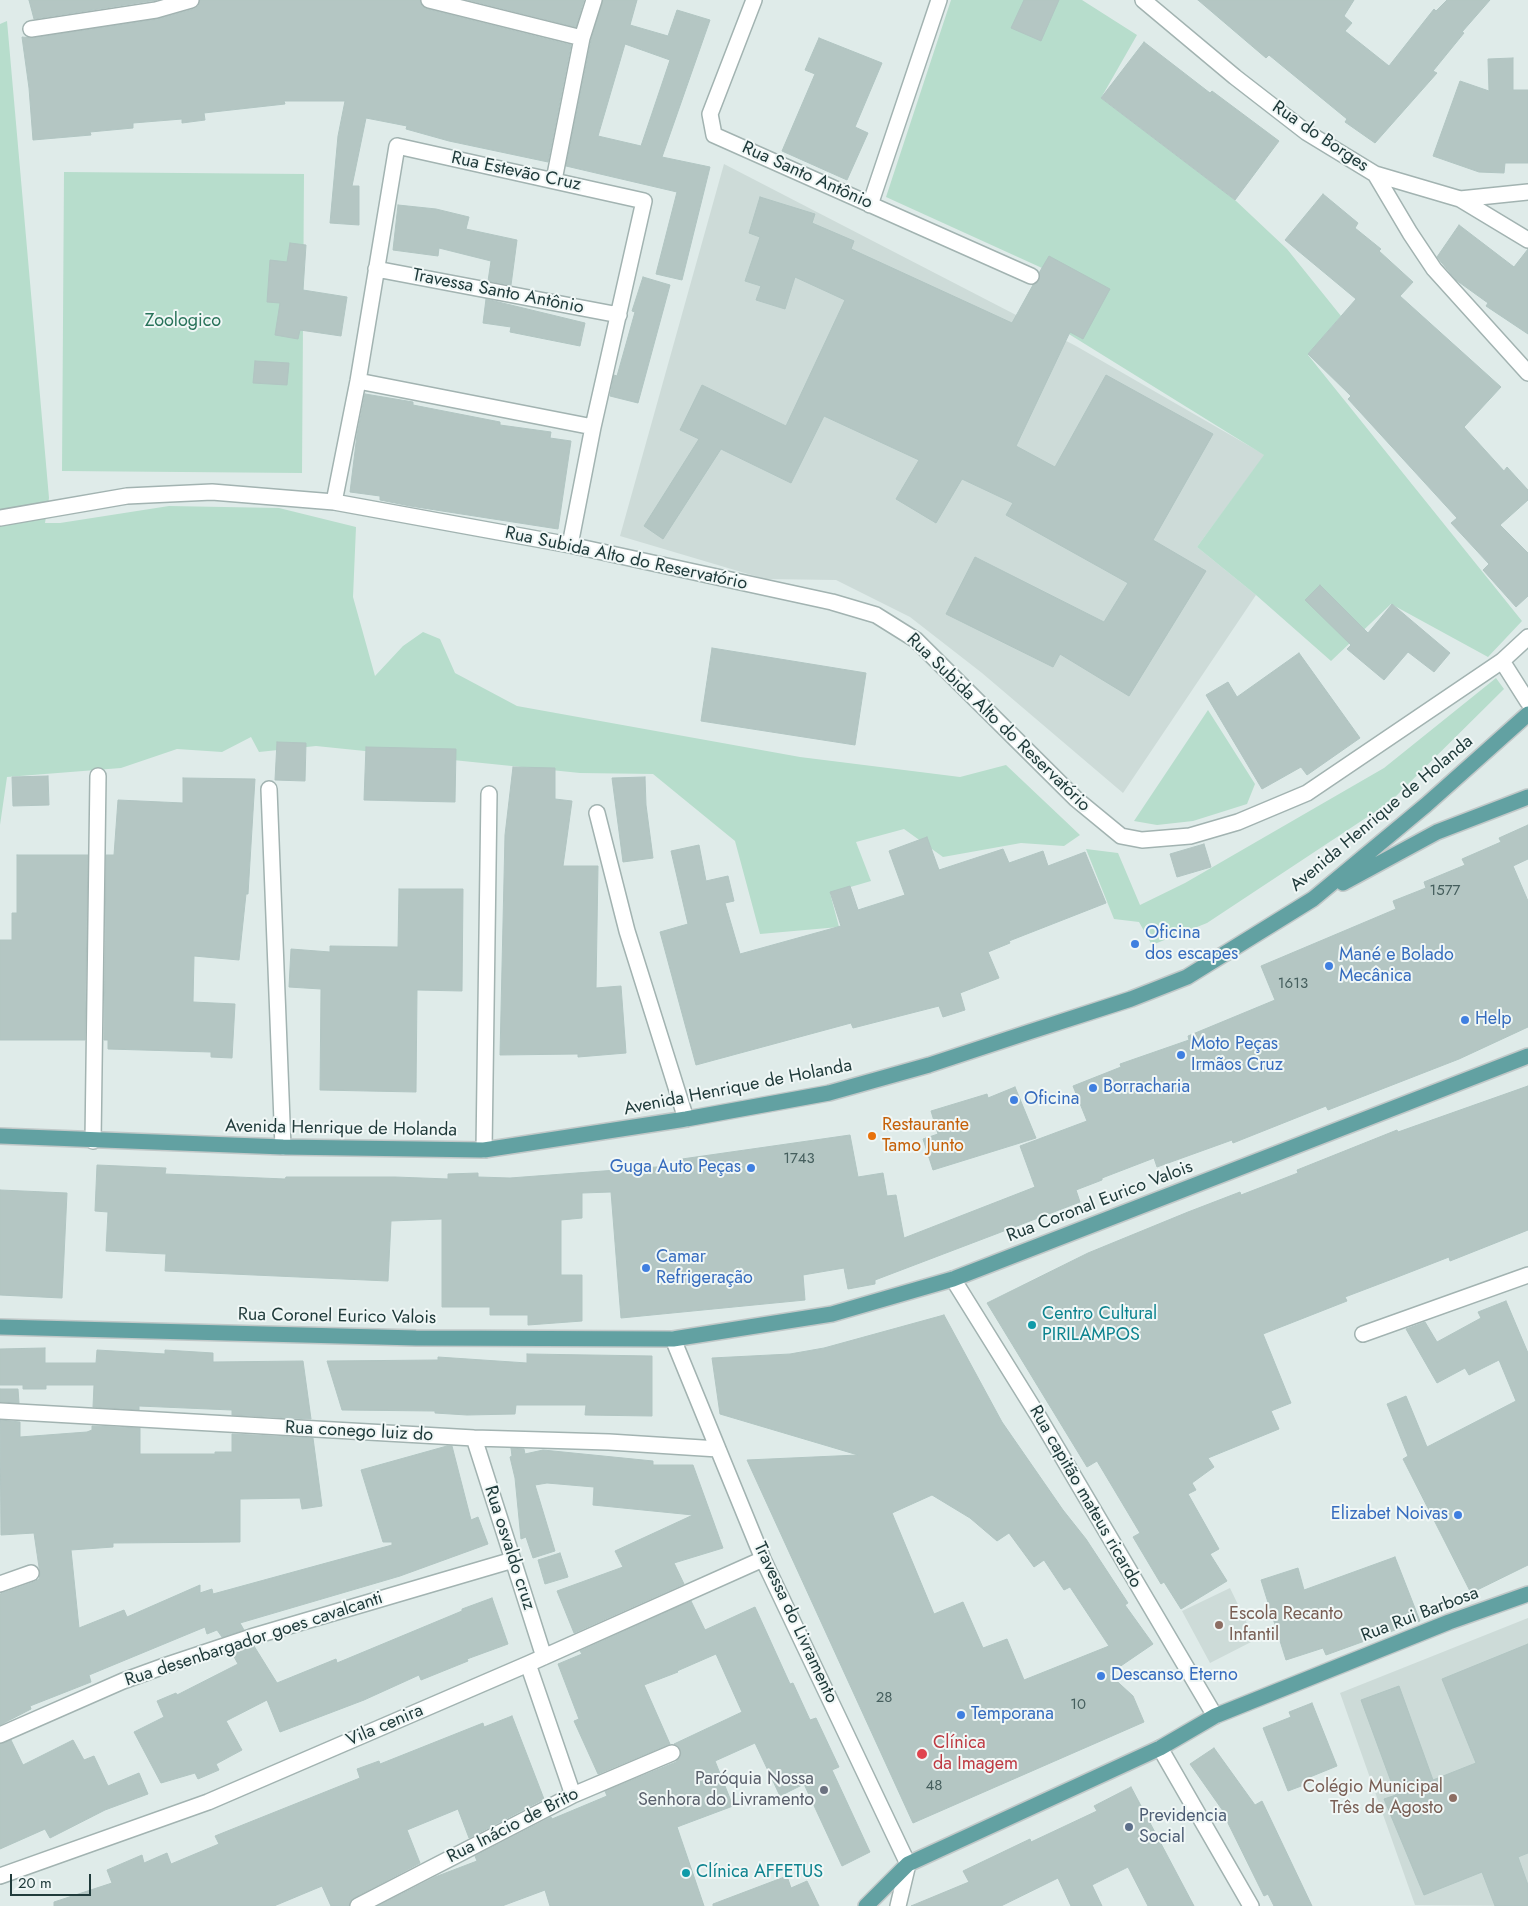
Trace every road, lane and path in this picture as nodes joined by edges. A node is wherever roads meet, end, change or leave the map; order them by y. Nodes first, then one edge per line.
1 (191, 0) edge
2 (429, 0) edge
3 (594, 0) edge
4 (754, 0) edge
5 (939, 0) edge
6 (1143, 0) edge
7 (31, 29) dead end
8 (582, 38) junction
9 (1375, 174) junction
10 (554, 180) junction
11 (1528, 192) edge
12 (1460, 199) junction
13 (870, 205) junction
14 (1528, 240) edge
15 (376, 269) junction
16 (1031, 276) dead end
17 (619, 314) junction
18 (1528, 373) edge
19 (358, 381) junction
20 (594, 427) junction
21 (334, 502) junction
22 (0, 518) edge
23 (570, 545) junction
24 (1528, 637) edge
25 (1502, 661) junction
26 (1528, 702) edge
27 (1528, 714) edge
28 (98, 776) dead end
29 (269, 789) dead end
30 (489, 794) dead end
31 (1528, 797) edge
32 (597, 813) dead end
33 (1313, 899) junction
34 (1528, 1056) edge
35 (686, 1119) junction
36 (0, 1136) edge
37 (92, 1141) junction
38 (283, 1147) junction
39 (484, 1150) junction
40 (1528, 1275) edge
41 (953, 1280) junction
42 (0, 1327) edge
43 (1363, 1334) dead end
44 (672, 1339) junction
45 (0, 1411) edge
46 (474, 1438) junction
47 (718, 1449) junction
48 (763, 1559) junction
49 (513, 1560) junction
50 (31, 1573) dead end
51 (0, 1584) edge
52 (1528, 1594) edge
53 (544, 1657) junction
54 (528, 1664) junction
55 (1209, 1719) junction
56 (0, 1735) edge
57 (1160, 1748) junction
58 (672, 1752) dead end
59 (573, 1795) junction
60 (908, 1864) junction
61 (0, 1876) edge
62 (358, 1906) edge
63 (866, 1906) edge
64 (898, 1906) edge
65 (1250, 1906) edge

1 - 7 street
2 - 8 street
3 - 8 street
4 - 13 street, Rua Santo Antônio
5 - 13 street
6 - 9 street, Rua do Borges
8 - 10 street
9 - 12 street, Rua do Borges
9 - 18 street
10 - 15 street, Rua Estevão Cruz
10 - 17 street, Rua Estevão Cruz
11 - 12 street, Rua do Borges
12 - 14 street
13 - 16 street, Rua Santo Antônio
15 - 17 street, Travessa Santo Antônio
15 - 19 street, Rua Estevão Cruz
17 - 20 street, Rua Estevão Cruz
19 - 20 street
19 - 21 street, Rua Estevão Cruz
20 - 23 street, Rua Estevão Cruz
21 - 22 street, Rua Subida Alto do Reservatório
21 - 23 street, Rua Subida Alto do Reservatório
23 - 25 street, Rua Subida Alto do Reservatório
24 - 25 street, Rua Subida Alto do Reservatório
25 - 26 street
27 - 33 main road, Avenida Henrique de Holanda
28 - 37 street
29 - 38 street
30 - 39 street
31 - 33 main road
32 - 35 street
33 - 35 main road, Avenida Henrique de Holanda
34 - 41 main road, Rua Coronal Eurico Valois
35 - 39 main road, Avenida Henrique de Holanda
36 - 37 main road, Avenida Henrique de Holanda
37 - 38 main road, Avenida Henrique de Holanda
38 - 39 main road, Avenida Henrique de Holanda
40 - 43 street
41 - 44 main road, Rua Coronal Eurico Valois
41 - 55 street, Rua capitão mateus ricardo
42 - 44 main road, Rua Coronel Eurico Valois
44 - 47 street, Travessa do Livramento
45 - 46 street, Rua conego luiz do
46 - 47 street, Rua conego luiz do
46 - 49 street, Rua osvaldo cruz
47 - 48 street, Travessa do Livramento
48 - 53 street, Vila cenira
48 - 60 street, Travessa do Livramento
49 - 53 street, Rua osvaldo cruz
49 - 56 street, Rua desenbargador goes cavalcanti
50 - 51 street
52 - 55 main road, Rua Rui Barbosa
53 - 54 street, Vila cenira
54 - 59 street
54 - 61 street, Vila cenira
55 - 57 main road, Rua Rui Barbosa
57 - 60 main road, Rua Rui Barbosa
57 - 65 street
58 - 59 street, Rua Inácio de Brito
59 - 62 street, Rua Inácio de Brito
60 - 63 main road
60 - 64 street

